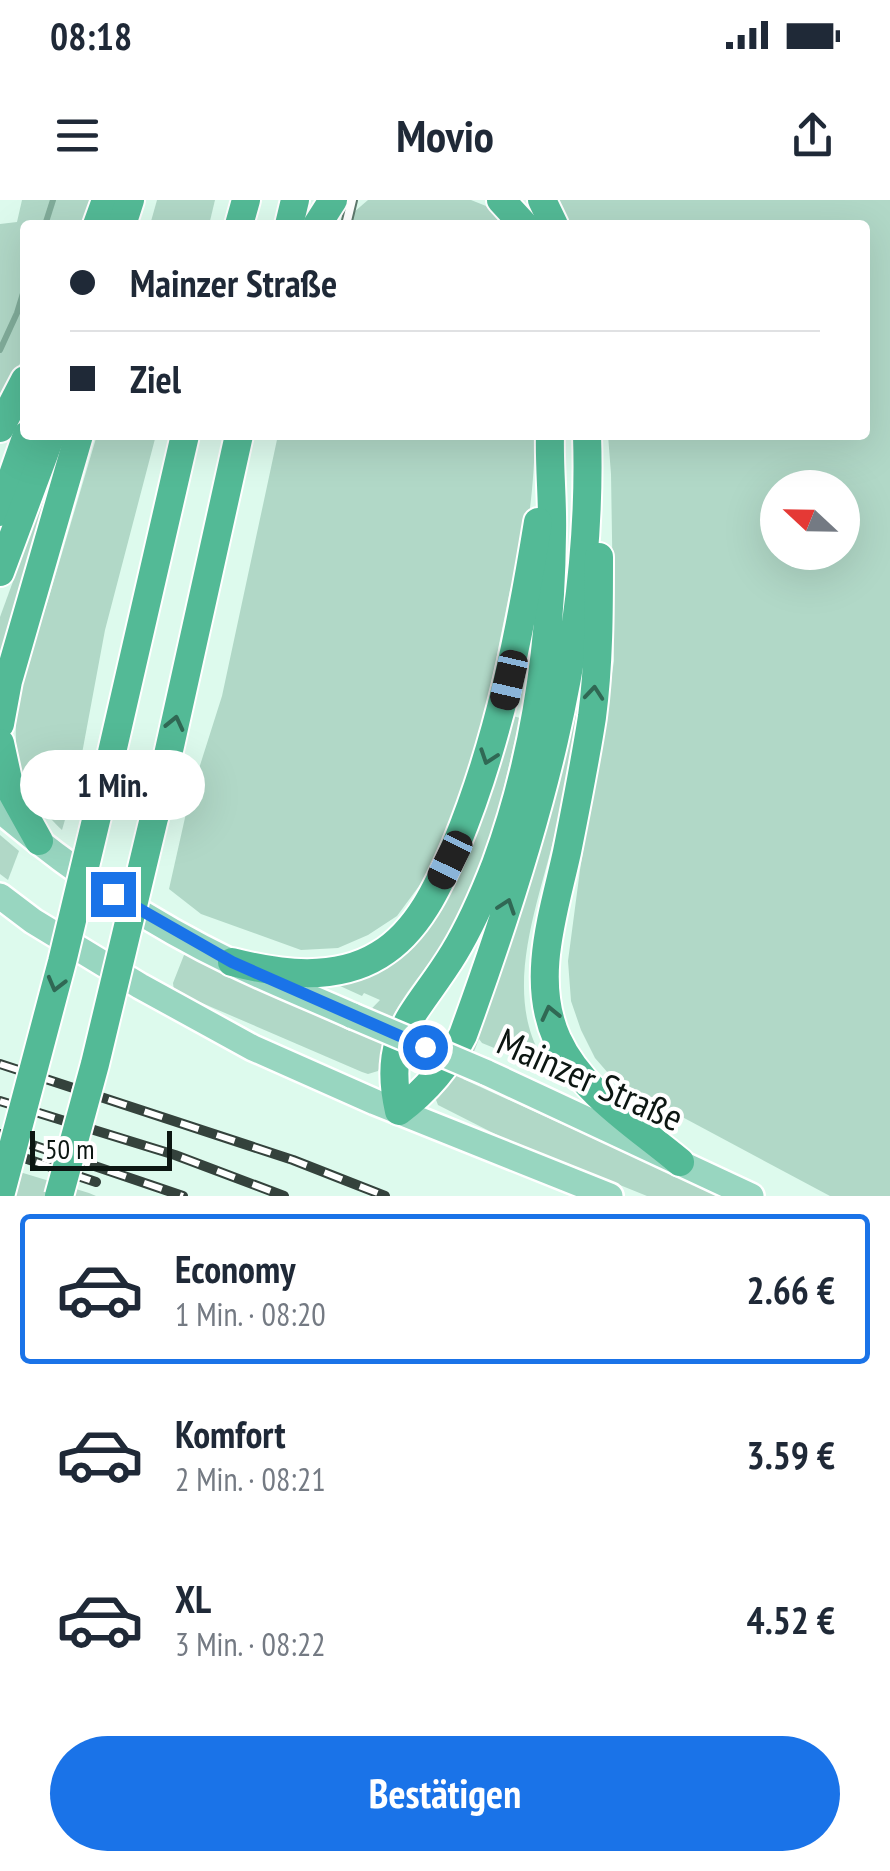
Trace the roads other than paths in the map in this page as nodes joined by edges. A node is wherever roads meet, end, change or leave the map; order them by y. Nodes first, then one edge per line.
1 (500, 200) edge
2 (519, 220) edge
3 (20, 390) edge
4 (0, 428) edge
5 (25, 440) edge
6 (49, 440) edge
7 (78, 440) edge
8 (184, 440) edge
9 (239, 440) edge
10 (587, 440) edge
11 (550, 446) edge
12 (588, 467) junction
13 (0, 512) edge
14 (0, 572) edge
15 (0, 724) edge
16 (0, 744) edge
17 (0, 810) edge
18 (39, 840) junction
19 (0, 896) edge
20 (232, 962) junction
21 (399, 1112) junction
22 (680, 1162) junction
23 (0, 1196) edge
24 (59, 1196) edge
25 (610, 1196) edge
26 (751, 1196) edge

1 - 2 highway
3 - 4 highway
5 - 13 highway
6 - 14 highway
7 - 15 highway
8 -> 23 highway, bridge
24 -> 9 highway, bridge
10 - 12 highway
11 -> 20 highway
11 - 21 highway
21 -> 12 highway
22 -> 12 highway
16 - 18 highway
17 - 18 main road
18 - 20 main road, Mainzer Straße
19 - 21 main road
20 - 22 main road, Mainzer Straße, bridge
21 - 25 main road
22 - 26 main road, Mainzer Straße

